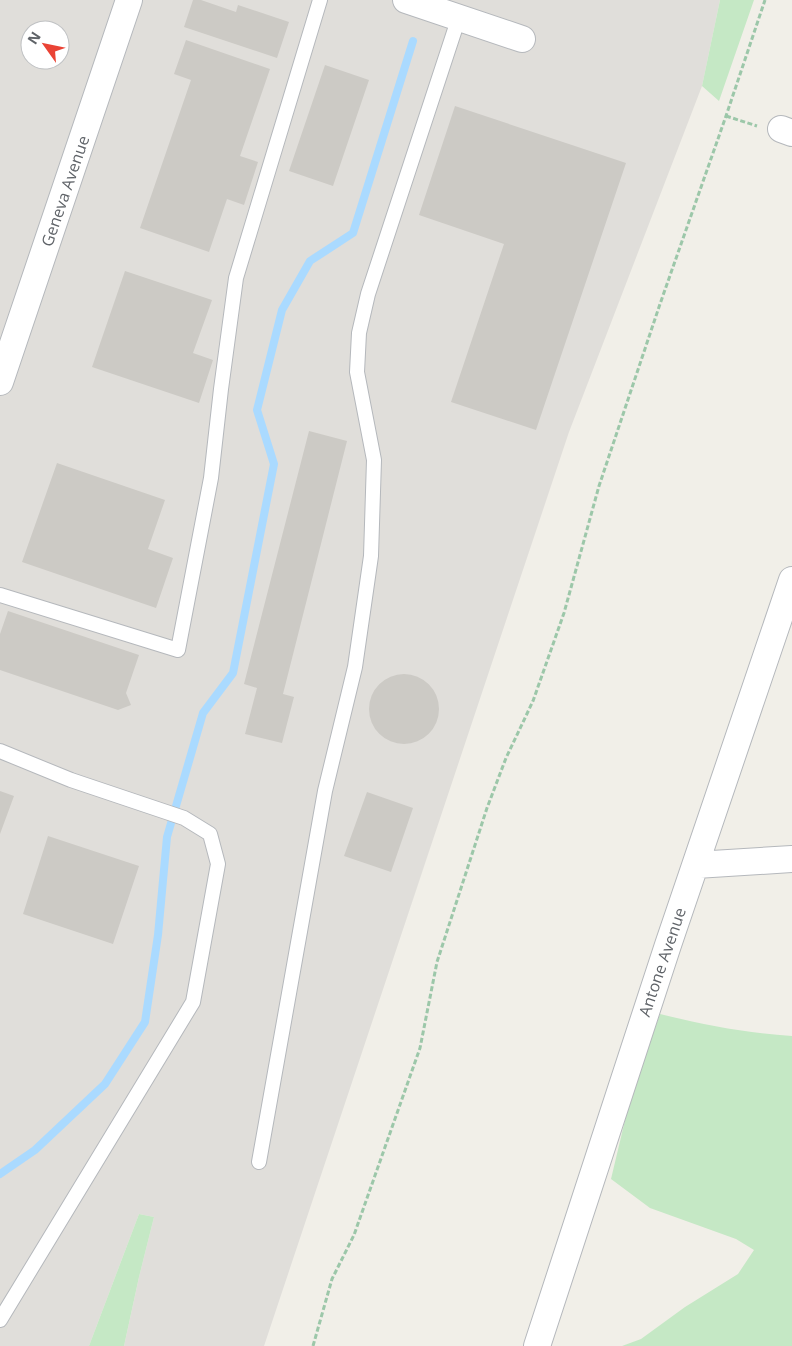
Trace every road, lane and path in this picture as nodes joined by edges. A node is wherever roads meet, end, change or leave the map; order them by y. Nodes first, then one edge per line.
1 (130, 0) edge
2 (320, 0) edge
3 (406, 0) edge
4 (765, 0) edge
5 (459, 17) junction
6 (522, 39) dead end
7 (726, 116) junction
8 (786, 131) edge
9 (0, 382) edge
10 (792, 580) edge
11 (0, 595) edge
12 (0, 751) edge
13 (792, 859) edge
14 (696, 865) junction
15 (259, 1162) dead end
16 (0, 1320) edge
17 (313, 1346) edge
18 (537, 1346) edge

1 - 9 street, Geneva Avenue
2 - 11 lane
3 - 5 street
4 - 7 path
5 - 6 street
5 - 15 lane
7 - 8 path
7 - 17 path
10 - 14 street, Antone Avenue
12 - 16 lane
13 - 14 street
14 - 18 street, Antone Avenue

